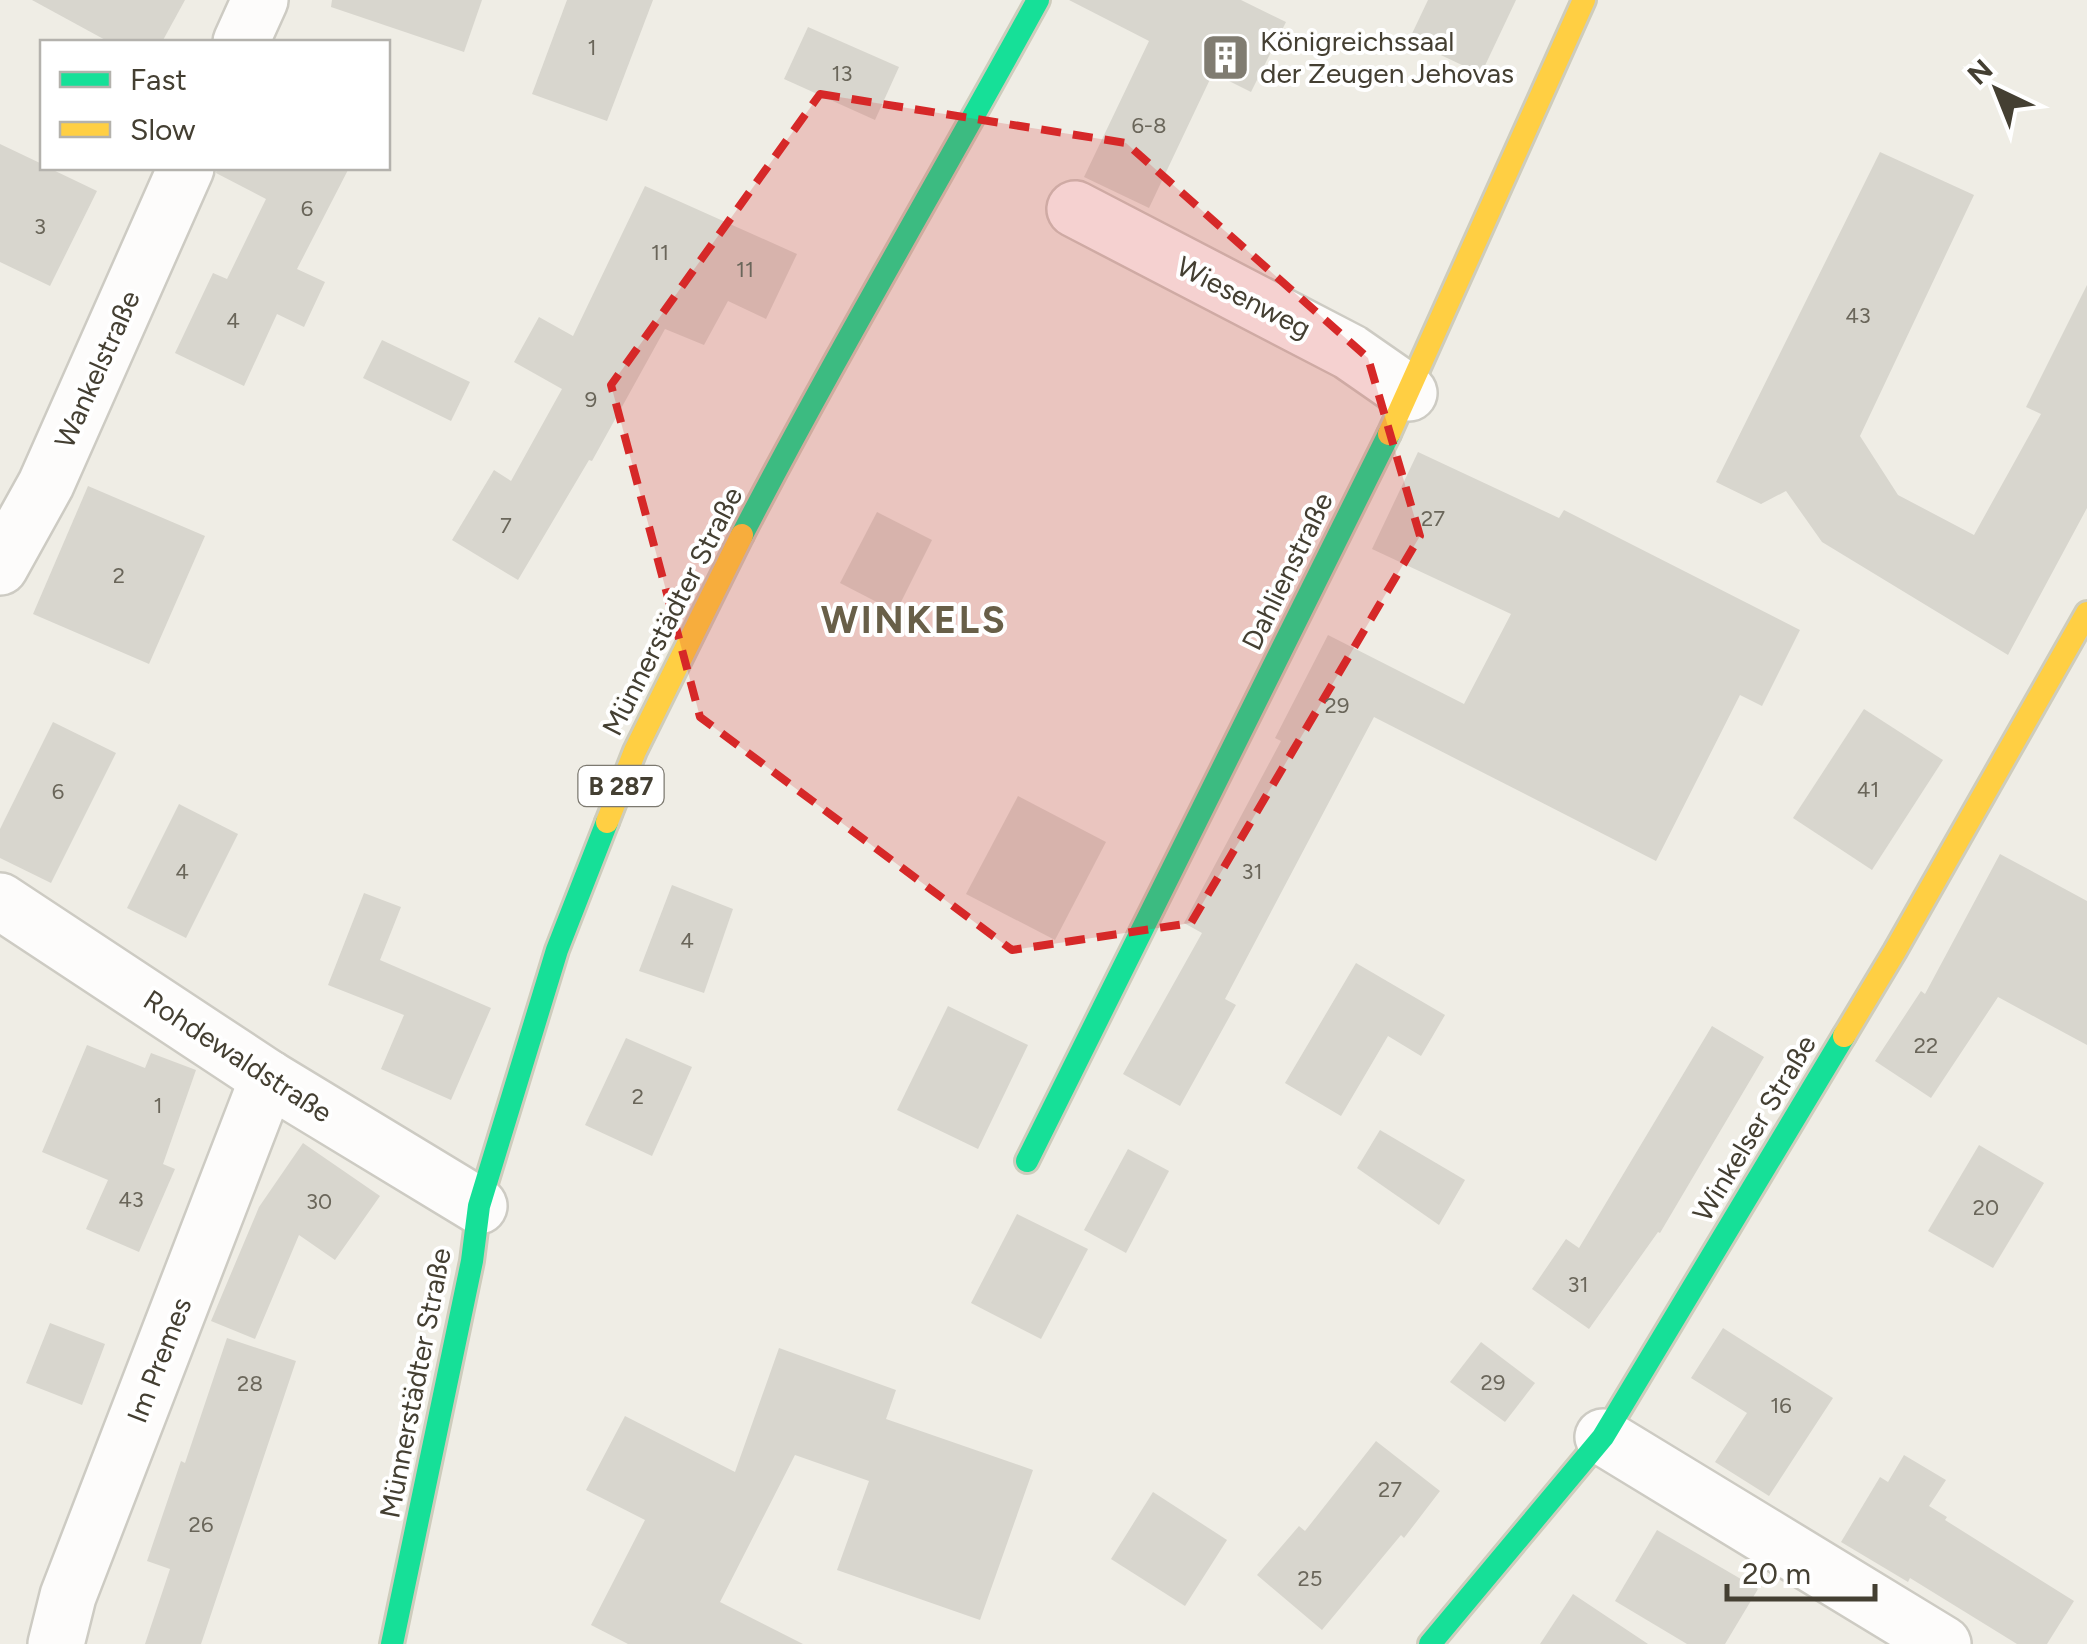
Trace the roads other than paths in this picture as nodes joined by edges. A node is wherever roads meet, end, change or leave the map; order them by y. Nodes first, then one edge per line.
1 (260, 0) edge
2 (1038, 0) edge
3 (1584, 0) edge
4 (242, 40) edge
5 (185, 170) edge
6 (1075, 209) dead end
7 (1409, 393) junction
8 (0, 566) edge
9 (2087, 613) edge
10 (0, 902) edge
11 (268, 1078) junction
12 (1027, 1161) dead end
13 (479, 1206) junction
14 (1603, 1437) junction
15 (56, 1644) edge
16 (392, 1644) edge
17 (1430, 1644) edge
18 (1943, 1644) edge

1 - 4 street
2 - 13 street, Münnerstädter Straße / B 287
3 - 7 street, Dahlienstraße
5 - 8 street, Wankelstraße
6 - 7 street, Wiesenweg
7 - 12 street, Dahlienstraße
9 - 14 street, Winkelser Straße
10 - 11 street, Rohdewaldstraße
11 - 13 street, Rohdewaldstraße
11 - 15 street, Im Premes
13 - 16 street, Münnerstädter Straße / B 287
14 - 17 street, Winkelser Straße
14 - 18 street

